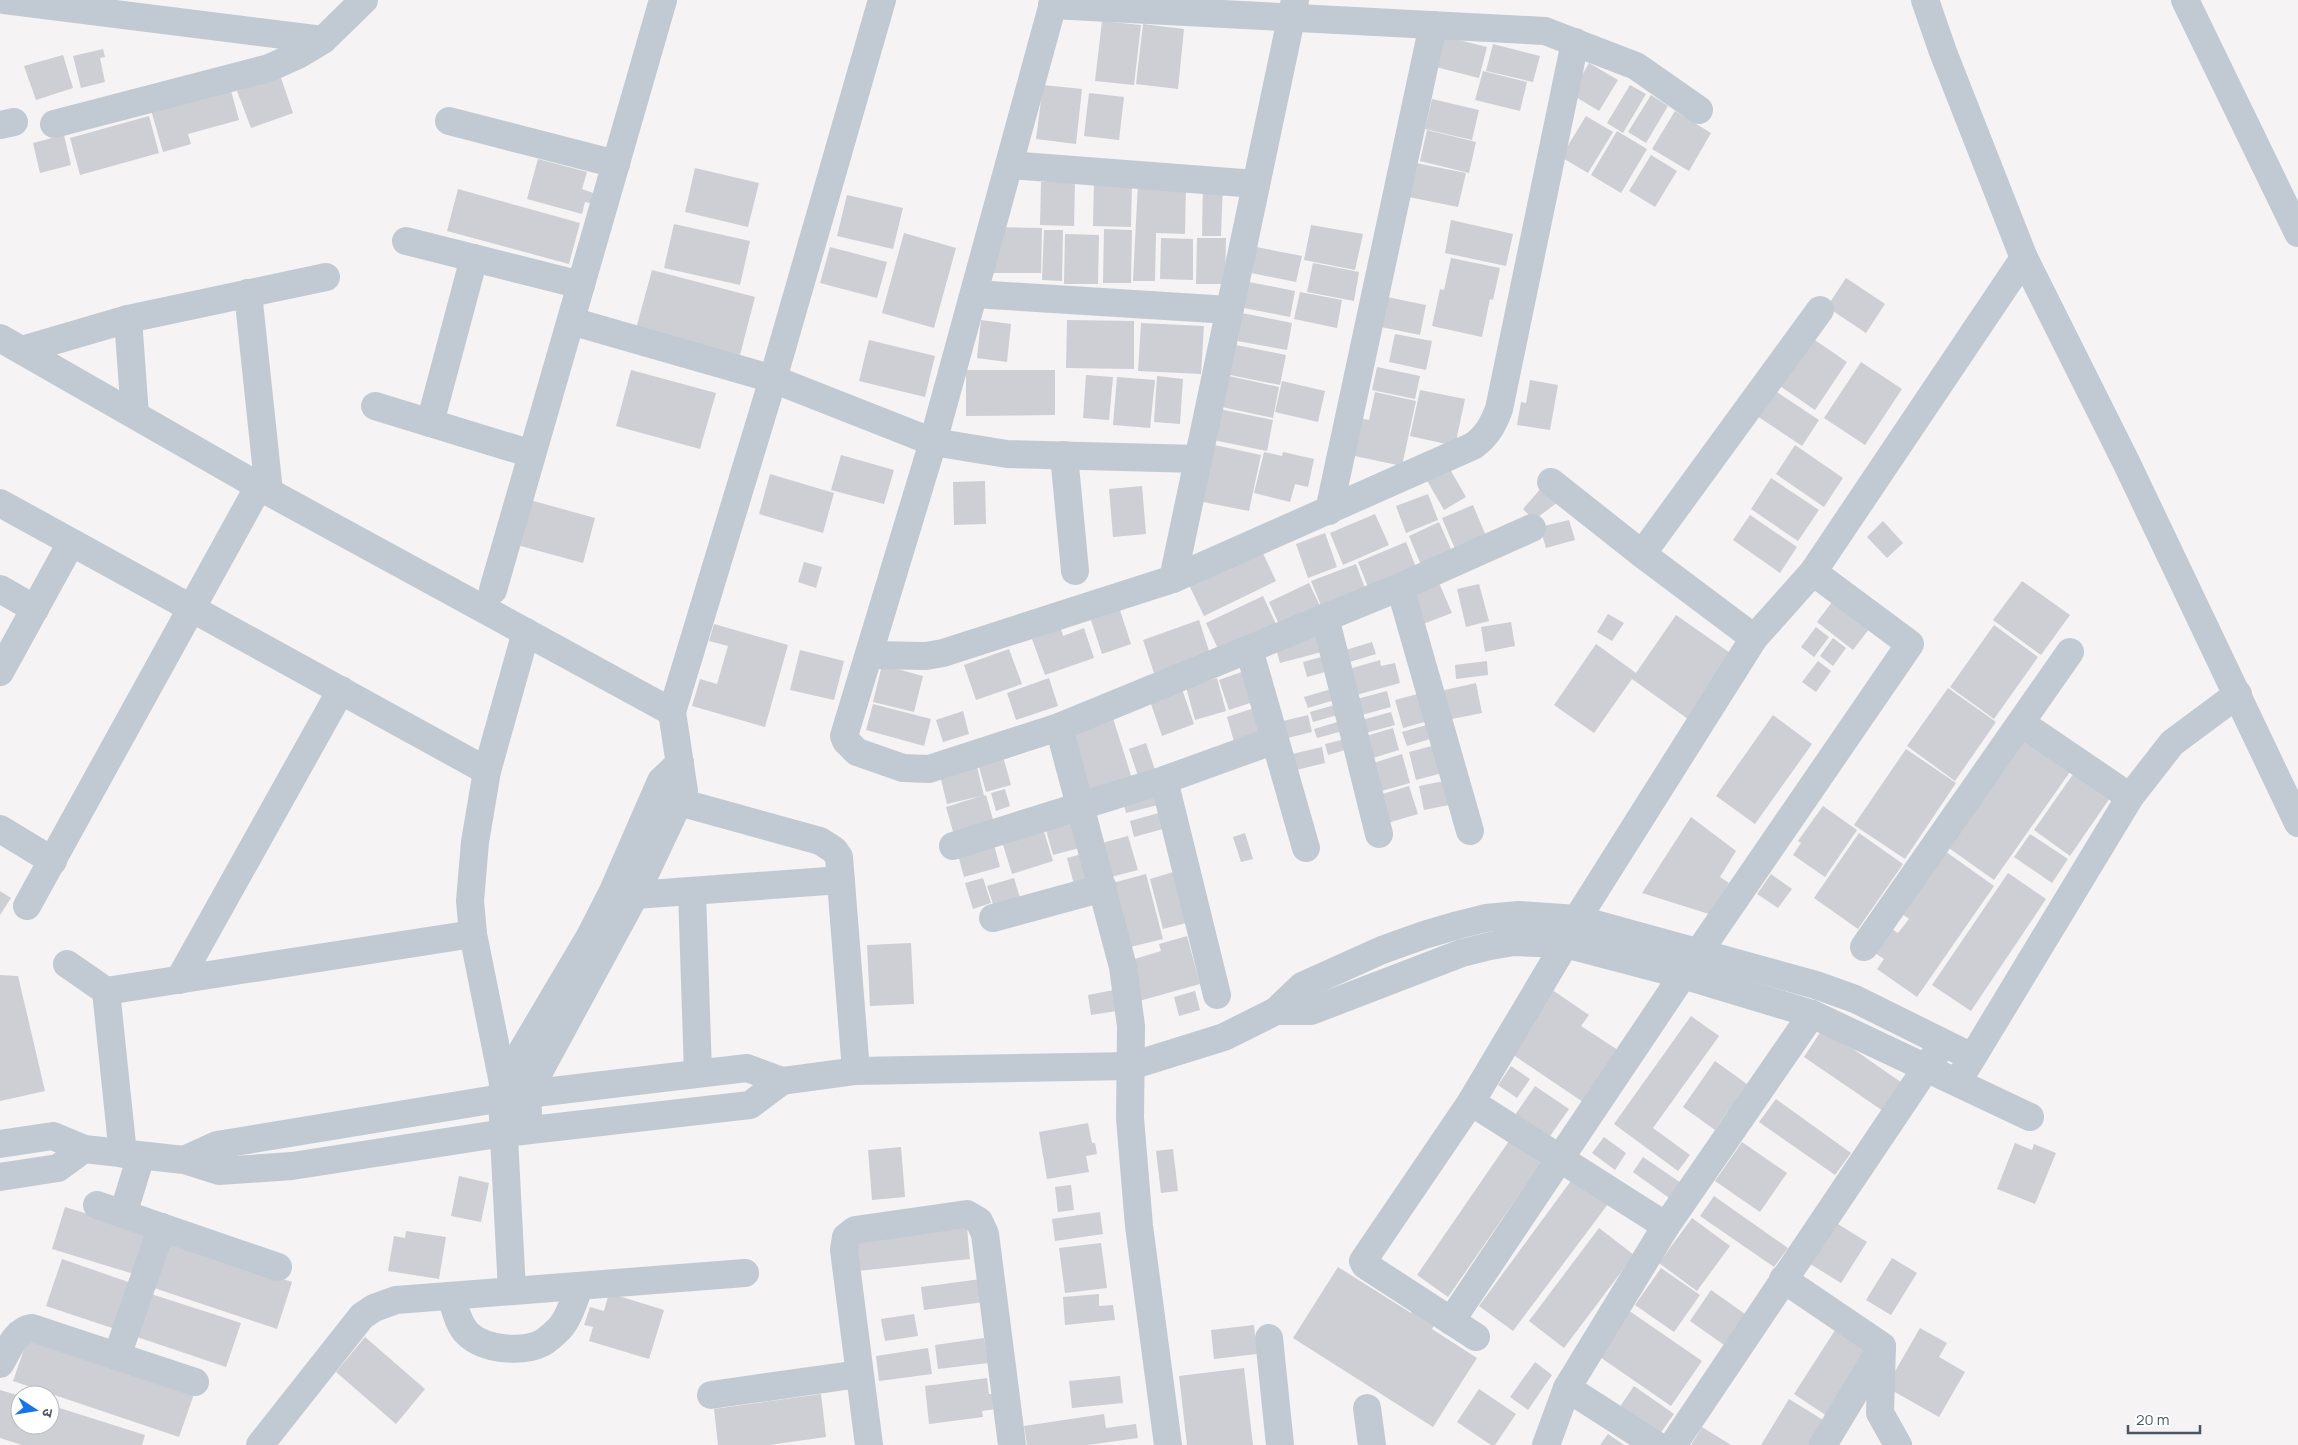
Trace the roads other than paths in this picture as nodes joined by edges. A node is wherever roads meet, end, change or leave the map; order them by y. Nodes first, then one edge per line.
1 (4, 0) edge
2 (364, 0) edge
3 (663, 0) edge
4 (882, 0) edge
5 (1926, 0) edge
6 (2185, 0) edge
7 (1053, 3) edge
8 (71, 4) edge
9 (1293, 8) edge
10 (1433, 25) junction
11 (323, 40) junction
12 (1575, 42) junction
13 (1699, 110) dead end
14 (449, 121) dead end
15 (54, 124) dead end
16 (616, 164) junction
17 (1009, 165) junction
18 (1256, 184) junction
19 (2298, 233) edge
20 (406, 240) dead end
21 (474, 258) junction
22 (2024, 258) junction
23 (326, 277) dead end
24 (581, 285) junction
25 (248, 293) junction
26 (974, 294) junction
27 (1229, 310) junction
28 (1820, 310) dead end
29 (128, 318) junction
30 (571, 321) junction
31 (11, 344) edge
32 (773, 379) junction
33 (375, 406) dead end
34 (135, 415) junction
35 (430, 423) junction
36 (933, 442) junction
37 (532, 454) junction
38 (1064, 455) junction
39 (1198, 459) junction
40 (1550, 482) dead end
41 (264, 489) junction
42 (0, 503) edge
43 (1329, 511) junction
44 (1532, 528) dead end
45 (71, 543) junction
46 (1642, 554) junction
47 (1075, 571) dead end
48 (1813, 572) junction
49 (1173, 579) junction
50 (1400, 587) junction
51 (0, 589) edge
52 (493, 590) dead end
53 (192, 608) junction
54 (35, 609) junction
55 (1325, 617) junction
56 (526, 632) junction
57 (1754, 638) junction
58 (1249, 649) junction
59 (2070, 652) dead end
60 (870, 655) junction
61 (0, 672) edge
62 (341, 690) junction
63 (2238, 694) junction
64 (672, 712) junction
65 (2021, 723) junction
66 (1059, 726) junction
67 (1275, 740) junction
68 (680, 763) junction
69 (487, 771) junction
70 (1164, 780) junction
71 (2130, 797) junction
72 (679, 802) junction
73 (1080, 806) junction
74 (2298, 823) edge
75 (0, 829) edge
76 (1470, 830) dead end
77 (1379, 834) dead end
78 (953, 846) dead end
79 (1306, 848) dead end
80 (53, 861) junction
81 (841, 880) junction
82 (1103, 888) junction
83 (692, 891) junction
84 (636, 895) junction
85 (27, 906) dead end
86 (994, 918) dead end
87 (1578, 919) junction
88 (472, 934) junction
89 (1565, 944) junction
90 (1864, 947) dead end
91 (1699, 952) junction
92 (67, 964) dead end
93 (1683, 975) junction
94 (179, 980) junction
95 (106, 991) junction
96 (1217, 994) dead end
97 (1276, 1011) junction
98 (1812, 1014) junction
99 (1942, 1042) junction
100 (1972, 1057) junction
101 (1131, 1066) junction
102 (1928, 1068) junction
103 (856, 1072) junction
104 (698, 1074) junction
105 (782, 1081) junction
106 (1957, 1083) junction
107 (511, 1092) junction
108 (1471, 1102) junction
109 (2030, 1117) dead end
110 (516, 1131) junction
111 (0, 1144) edge
112 (84, 1149) junction
113 (132, 1155) junction
114 (1561, 1159) junction
115 (184, 1160) junction
116 (0, 1177) edge
117 (97, 1205) dead end
118 (123, 1214) junction
119 (1666, 1226) junction
120 (162, 1227) junction
121 (278, 1267) dead end
122 (745, 1273) dead end
123 (1783, 1279) junction
124 (580, 1286) junction
125 (512, 1291) junction
126 (450, 1296) junction
127 (1451, 1321) junction
128 (1269, 1338) dead end
129 (1476, 1338) dead end
130 (1882, 1346) junction
131 (117, 1356) junction
132 (0, 1364) edge
133 (859, 1374) junction
134 (195, 1382) dead end
135 (1566, 1388) junction
136 (711, 1395) dead end
137 (1367, 1408) dead end
138 (260, 1445) edge
139 (869, 1445) edge
140 (1012, 1445) edge
141 (1168, 1445) edge
142 (1280, 1445) edge
143 (1372, 1445) edge
144 (1546, 1445) edge
145 (1656, 1445) edge
146 (1673, 1445) edge
147 (1823, 1445) edge
148 (1898, 1445) edge

1 - 8 street
2 - 11 street
3 - 16 street
4 - 32 street
5 - 22 street
6 - 19 street
7 - 9 street
7 - 17 street
8 - 11 street
9 - 10 street
9 - 18 street
10 - 12 street
10 - 43 street
11 - 15 street
12 - 13 street
12 - 43 street
14 - 16 street
16 - 24 street
17 - 18 street
17 - 26 street
18 - 27 street
20 - 21 street
21 - 24 street
21 - 35 street
22 - 48 street
22 - 63 street
23 - 25 street
24 - 30 street
25 - 29 street
25 - 41 street
26 - 27 street
26 - 36 street
27 - 39 street
28 - 46 street
29 - 31 street
29 - 34 street
30 - 32 street
30 - 37 street
31 - 34 street
32 - 36 street
32 - 64 street
33 - 35 street
34 - 41 street
35 - 37 street
36 - 38 street
36 - 60 street
37 - 52 street
38 - 39 street
38 - 47 street
39 - 49 street
40 - 46 street
41 - 53 street
41 - 56 street
42 - 45 street
43 - 49 street
44 - 50 street
45 - 53 street
45 - 54 street
46 - 57 street
48 - 57 street
48 - 91 street
49 - 60 street
50 - 55 street
50 - 76 street
51 - 54 street
53 - 62 street
53 - 80 street
54 - 61 street
55 - 58 street
55 - 77 street
56 - 64 street
56 - 69 street
57 - 87 street
58 - 66 street
58 - 67 street
59 - 65 street
60 - 66 street
62 - 69 street
62 - 94 street
63 - 71 street
63 - 74 street
64 - 68 street
65 - 71 street
65 - 90 street
66 - 73 street
67 - 70 street
67 - 79 street
68 - 72 street
68 - 107 street
69 - 88 street
70 - 73 street
70 - 96 street
71 - 100 street
72 - 81 street
72 - 84 street
73 - 78 street
73 - 82 street
75 - 80 street
80 - 85 street
81 - 83 street
81 - 103 street
82 - 86 street
82 - 101 street
83 - 84 street
83 - 104 street
84 - 107 street
87 - 89 street
87 - 91 street
87 - 97 street
88 - 94 street
88 - 107 street
89 - 93 street
89 - 97 street
89 - 108 street
91 - 93 street
91 - 99 street
92 - 95 street
93 - 98 street
93 - 114 street
94 - 95 street
95 - 113 street
97 - 101 street
98 - 102 street
98 - 119 street
99 - 100 street
99 - 102 street
100 - 106 street
101 - 103 street
101 - 141 street
102 - 106 street
102 - 123 street
103 - 105 street
104 - 105 street
104 - 107 street
105 - 110 street
106 - 109 street
107 - 110 street
107 - 115 street
108 - 114 street
108 - 127 street
110 - 115 street
110 - 125 street
111 - 112 street
112 - 113 street
112 - 116 street
113 - 115 street
113 - 118 street
114 - 119 street
114 - 127 street
117 - 118 street
118 - 120 street
119 - 135 street
120 - 121 street
120 - 131 street
122 - 124 street
123 - 130 street
123 - 146 street
124 - 125 street
124 - 126 street
125 - 126 street
126 - 138 street
127 - 129 street
128 - 142 street
130 - 147 street
130 - 148 street
131 - 132 street
131 - 134 street
133 - 136 street
133 - 139 street
133 - 140 street
135 - 144 street
135 - 145 street
137 - 143 street

